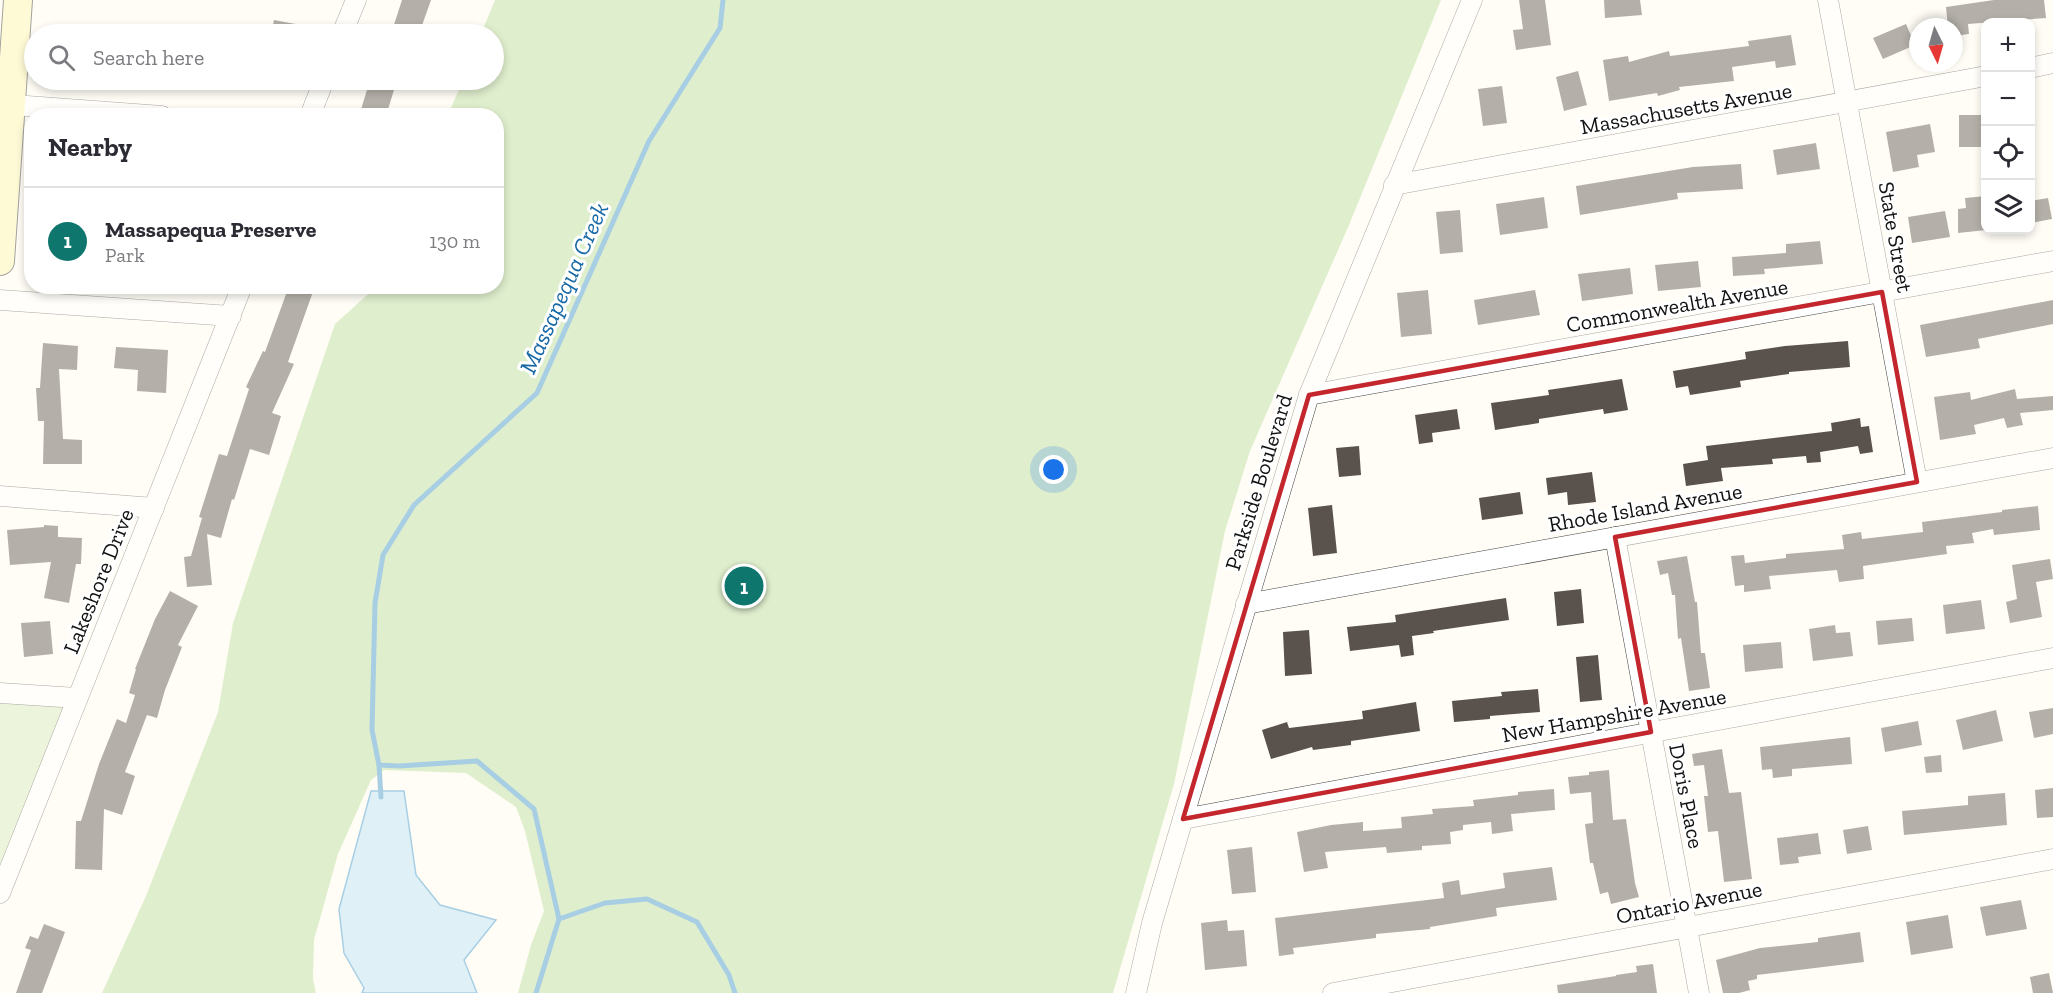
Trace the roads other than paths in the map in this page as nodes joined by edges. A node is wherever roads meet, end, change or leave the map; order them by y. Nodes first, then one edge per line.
1 (18, 0) edge
2 (356, 0) edge
3 (1472, 0) edge
4 (1828, 0) edge
5 (346, 24) edge
6 (2053, 63) edge
7 (2035, 67) edge
8 (1981, 77) edge
9 (320, 90) edge
10 (1847, 103) junction
11 (5, 104) edge
12 (57, 108) edge
13 (313, 108) edge
14 (1394, 185) junction
15 (0, 261) edge
16 (2053, 261) edge
17 (1882, 292) junction
18 (239, 294) edge
19 (0, 300) edge
20 (231, 316) junction
21 (1309, 395) junction
22 (2053, 458) edge
23 (1917, 482) junction
24 (0, 496) edge
25 (154, 508) junction
26 (1615, 537) junction
27 (1246, 604) junction
28 (2053, 658) edge
29 (0, 693) edge
30 (76, 698) junction
31 (1651, 732) junction
32 (1183, 819) junction
33 (2053, 859) edge
34 (1, 890) edge
35 (1687, 927) junction
36 (1136, 993) edge
37 (1334, 993) edge
38 (1699, 993) edge

1 - 11 street
2 - 5 street
3 - 14 street, Parkside Boulevard
4 - 10 street, State Street
6 - 7 street
8 - 10 street, Massachusetts Avenue
9 - 13 street
10 - 14 street, Massachusetts Avenue
10 - 17 street, State Street
11 - 12 street
11 - 15 street
14 - 21 street, Parkside Boulevard
16 - 17 street, Commonwealth Avenue
17 - 21 street, Commonwealth Avenue
17 - 23 street, State Street
18 - 20 street, Lakeshore Drive
19 - 20 street
20 - 25 street, Lakeshore Drive
21 - 27 street, Parkside Boulevard
22 - 23 street, Rhode Island Avenue
23 - 26 street, Rhode Island Avenue
24 - 25 street
25 - 30 street, Lakeshore Drive
26 - 27 street, Rhode Island Avenue
26 - 31 street, Doris Place
27 - 32 street, Parkside Boulevard
28 - 31 street, New Hampshire Avenue
29 - 30 street
30 - 34 street, Lakeshore Drive
31 - 32 street, New Hampshire Avenue
31 - 35 street, Doris Place
32 - 36 street, Parkside Boulevard
33 - 35 street, Ontario Avenue
35 - 37 street, Ontario Avenue
35 - 38 street, Doris Place

